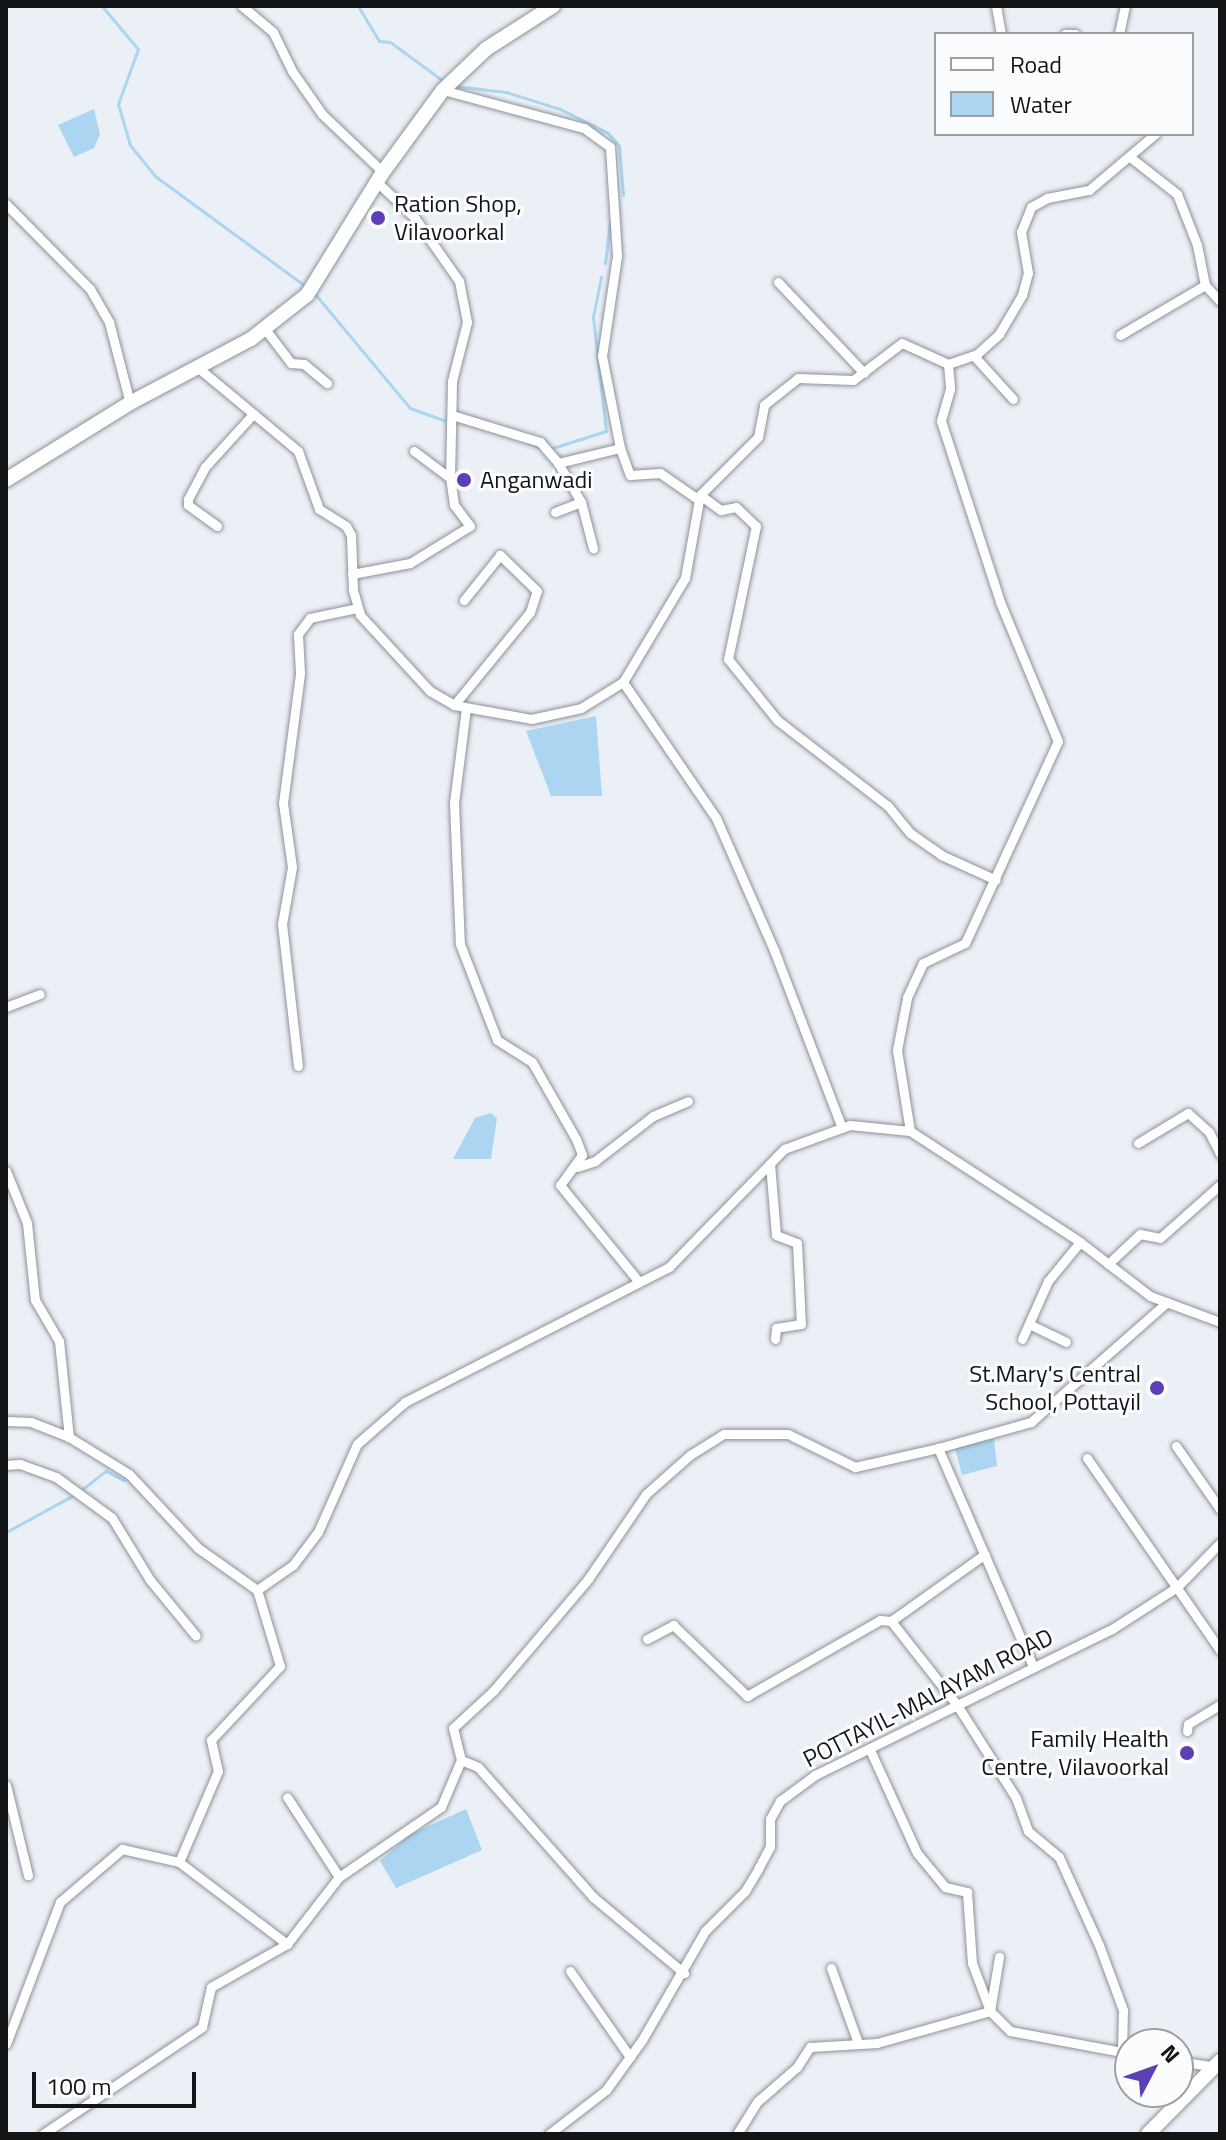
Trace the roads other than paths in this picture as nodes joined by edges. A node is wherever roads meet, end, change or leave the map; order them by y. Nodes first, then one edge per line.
1 (242, 6) edge
2 (553, 6) edge
3 (996, 6) edge
4 (1125, 6) edge
5 (1001, 32) edge
6 (1119, 32) edge
7 (443, 90) junction
8 (1153, 136) edge
9 (1130, 157) junction
10 (380, 177) junction
11 (6, 204) edge
12 (778, 282) dead end
13 (1205, 285) junction
14 (1220, 301) edge
15 (265, 329) junction
16 (1120, 335) dead end
17 (974, 356) junction
18 (948, 364) junction
19 (196, 366) junction
20 (864, 373) junction
21 (327, 383) dead end
22 (1013, 399) dead end
23 (130, 403) junction
24 (253, 414) junction
25 (451, 419) junction
26 (620, 448) junction
27 (414, 451) dead end
28 (558, 463) junction
29 (450, 478) junction
30 (6, 480) edge
31 (699, 498) junction
32 (581, 502) junction
33 (555, 512) dead end
34 (217, 526) dead end
35 (593, 548) dead end
36 (352, 574) junction
37 (464, 600) dead end
38 (357, 608) junction
39 (623, 682) junction
40 (454, 705) junction
41 (466, 708) junction
42 (996, 880) junction
43 (40, 994) dead end
44 (6, 1007) edge
45 (298, 1066) dead end
46 (688, 1101) dead end
47 (842, 1128) junction
48 (910, 1131) junction
49 (1138, 1143) dead end
50 (1220, 1154) edge
51 (770, 1164) junction
52 (577, 1167) junction
53 (6, 1171) edge
54 (1220, 1185) edge
55 (1080, 1242) junction
56 (1108, 1264) junction
57 (639, 1282) junction
58 (1167, 1302) junction
59 (1220, 1322) edge
60 (1029, 1324) junction
61 (775, 1339) dead end
62 (1022, 1339) dead end
63 (1066, 1342) dead end
64 (6, 1421) edge
65 (69, 1437) junction
66 (1176, 1446) dead end
67 (938, 1448) junction
68 (1087, 1458) dead end
69 (6, 1465) edge
70 (1220, 1509) edge
71 (1220, 1543) edge
72 (985, 1554) junction
73 (1177, 1587) junction
74 (257, 1590) junction
75 (891, 1621) junction
76 (196, 1636) dead end
77 (647, 1639) dead end
78 (1220, 1650) edge
79 (1033, 1667) junction
80 (957, 1705) junction
81 (1220, 1705) edge
82 (1187, 1731) dead end
83 (870, 1750) junction
84 (461, 1760) junction
85 (6, 1785) edge
86 (287, 1797) dead end
87 (179, 1862) junction
88 (28, 1875) dead end
89 (339, 1877) junction
90 (287, 1944) junction
91 (999, 1957) dead end
92 (831, 1968) dead end
93 (570, 1971) dead end
94 (684, 1973) junction
95 (990, 2011) junction
96 (1124, 2028) edge
97 (858, 2043) junction
98 (6, 2044) edge
99 (1114, 2051) edge
100 (630, 2057) junction
101 (1194, 2062) edge
102 (1217, 2064) edge
103 (43, 2134) edge
104 (549, 2134) edge
105 (737, 2134) edge
106 (1148, 2134) edge

1 - 10 street
2 - 7 street
3 - 5 street
4 - 6 street
7 - 10 street
7 - 26 street
8 - 9 street
9 - 13 street
9 - 17 street
10 - 15 street
10 - 25 street
11 - 23 street
12 - 20 street
13 - 14 street
13 - 16 street
15 - 19 street
15 - 21 street
17 - 18 street
17 - 22 street
18 - 20 street
18 - 42 street
19 - 23 street
19 - 24 street
20 - 31 street
23 - 30 street
24 - 34 street
24 - 36 street
25 - 28 street
25 - 29 street
26 - 28 street
26 - 31 street
27 - 29 street
28 - 32 street
29 - 36 street
31 - 39 street
31 - 42 street
32 - 33 street
32 - 35 street
36 - 38 street
37 - 40 street
38 - 40 street
38 - 45 street
39 - 41 street
39 - 47 street
40 - 41 street
41 - 52 street
42 - 48 street
43 - 44 street
46 - 52 street
47 - 48 street
47 - 51 street
48 - 55 street
49 - 50 street
51 - 57 street
51 - 61 street
52 - 57 street
53 - 65 street
54 - 56 street
55 - 56 street
55 - 60 street
56 - 58 street
57 - 74 street
58 - 59 street
58 - 67 street
60 - 62 street
60 - 63 street
64 - 65 street
65 - 74 street
66 - 70 street
67 - 72 street
67 - 84 street
68 - 73 street
69 - 76 street
71 - 73 street, POTTAYIL-MALAYAM ROAD
72 - 75 street
72 - 79 street
73 - 78 street
73 - 79 street, POTTAYIL-MALAYAM ROAD
74 - 87 street
75 - 77 street
75 - 80 street
79 - 80 street, POTTAYIL-MALAYAM ROAD
80 - 83 street, POTTAYIL-MALAYAM ROAD
80 - 96 street
81 - 82 street
83 - 94 street, POTTAYIL-MALAYAM ROAD
83 - 95 street
84 - 89 street
84 - 94 street
85 - 88 street
86 - 89 street
87 - 90 street
87 - 98 street
89 - 90 street
90 - 103 street
91 - 95 street
92 - 97 street
93 - 100 street
94 - 100 street, POTTAYIL-MALAYAM ROAD
95 - 97 street
95 - 99 street
97 - 105 street
100 - 104 street, POTTAYIL-MALAYAM ROAD
101 - 102 street
102 - 106 street

